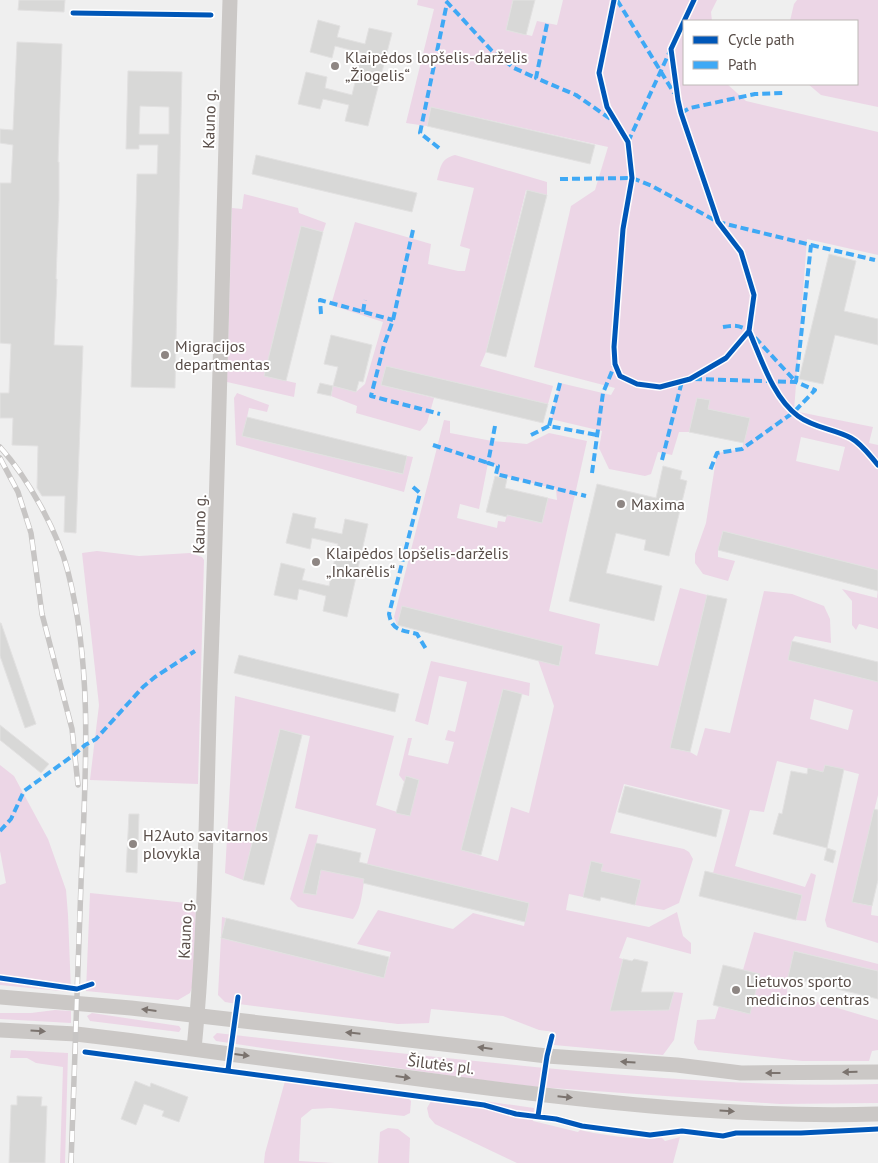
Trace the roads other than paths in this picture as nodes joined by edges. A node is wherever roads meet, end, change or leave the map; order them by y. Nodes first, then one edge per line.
1 (230, 0) edge
2 (0, 996) edge
3 (198, 1016) junction
4 (0, 1030) edge
5 (194, 1049) junction
6 (878, 1072) edge
7 (878, 1114) edge

1 - 3 main road, Kauno g.
3 -> 2 main road, Šilutės pl.
3 - 5 main road, Kauno g.
6 -> 3 main road, Šilutės pl.
4 -> 5 main road, Šilutės pl.
5 -> 7 main road, Šilutės pl.

